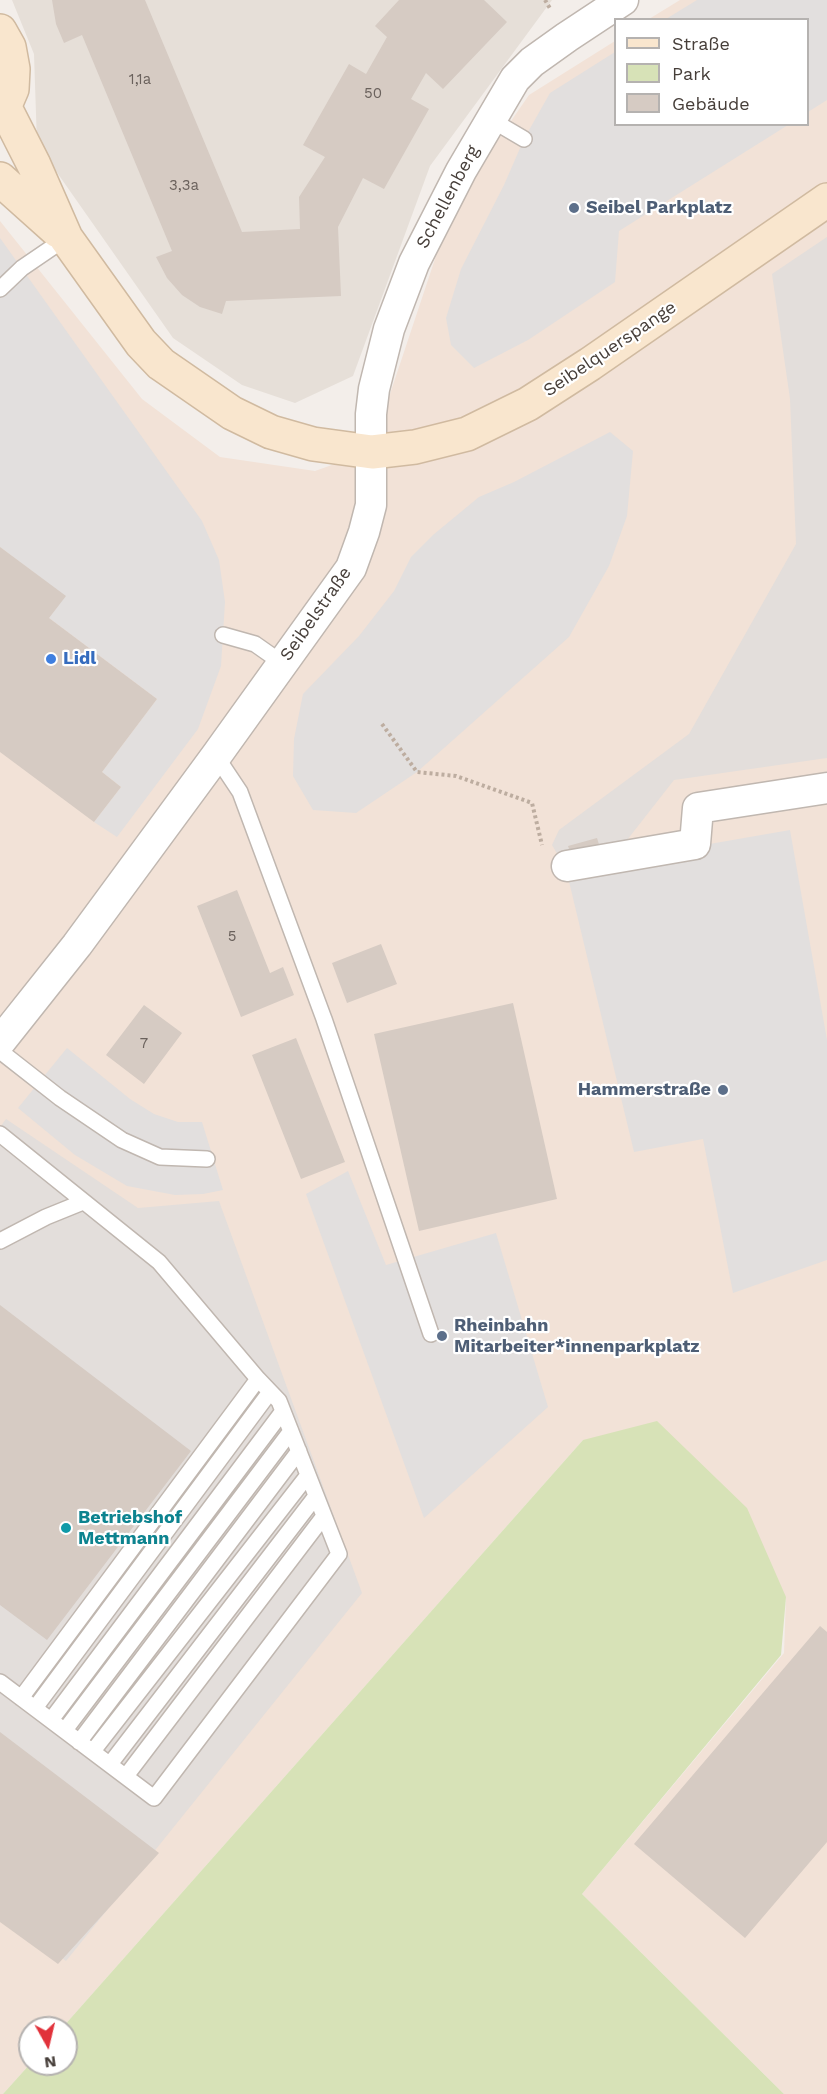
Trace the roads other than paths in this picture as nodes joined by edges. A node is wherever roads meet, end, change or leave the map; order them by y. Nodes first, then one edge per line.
1 (623, 0) edge
2 (0, 31) edge
3 (3, 113) edge
4 (490, 119) junction
5 (524, 139) dead end
6 (0, 179) edge
7 (827, 200) edge
8 (66, 238) junction
9 (0, 289) edge
10 (372, 452) junction
11 (223, 635) dead end
12 (282, 663) junction
13 (216, 756) junction
14 (827, 788) edge
15 (567, 866) road end
16 (0, 1042) edge
17 (0, 1051) edge
18 (0, 1134) edge
19 (207, 1159) dead end
20 (83, 1202) junction
21 (0, 1241) edge
22 (431, 1334) dead end
23 (258, 1380) junction
24 (270, 1392) junction
25 (283, 1411) junction
26 (291, 1431) junction
27 (299, 1451) junction
28 (308, 1475) junction
29 (316, 1496) junction
30 (324, 1516) junction
31 (0, 1682) edge
32 (21, 1698) junction
33 (35, 1708) junction
34 (51, 1720) junction
35 (65, 1730) junction
36 (79, 1742) junction
37 (93, 1751) junction
38 (110, 1764) junction
39 (126, 1776) junction

1 - 4 street, Schellenberg
2 - 3 main road
3 - 8 main road
4 - 5 lane
4 - 10 street, Schellenberg
6 - 8 main road
7 - 10 main road, Seibelquerspange
8 - 9 lane
8 - 10 main road
10 - 12 street, Seibelstraße
11 - 12 lane
12 - 13 street, Seibelstraße
13 - 16 street, Seibelstraße
13 - 22 lane
14 - 15 street
17 - 19 lane
18 - 20 lane
20 - 21 lane
20 - 23 lane
23 - 24 lane
23 - 32 lane
24 - 25 lane
24 - 33 lane
25 - 26 lane
25 - 34 lane
26 - 27 lane
26 - 35 lane
27 - 28 lane
27 - 36 lane
28 - 29 lane
28 - 37 lane
29 - 30 lane
29 - 38 lane
30 - 39 lane
30 - 39 lane
31 - 32 lane
32 - 33 lane
33 - 34 lane
34 - 35 lane
35 - 36 lane
36 - 37 lane
37 - 38 lane
38 - 39 lane

